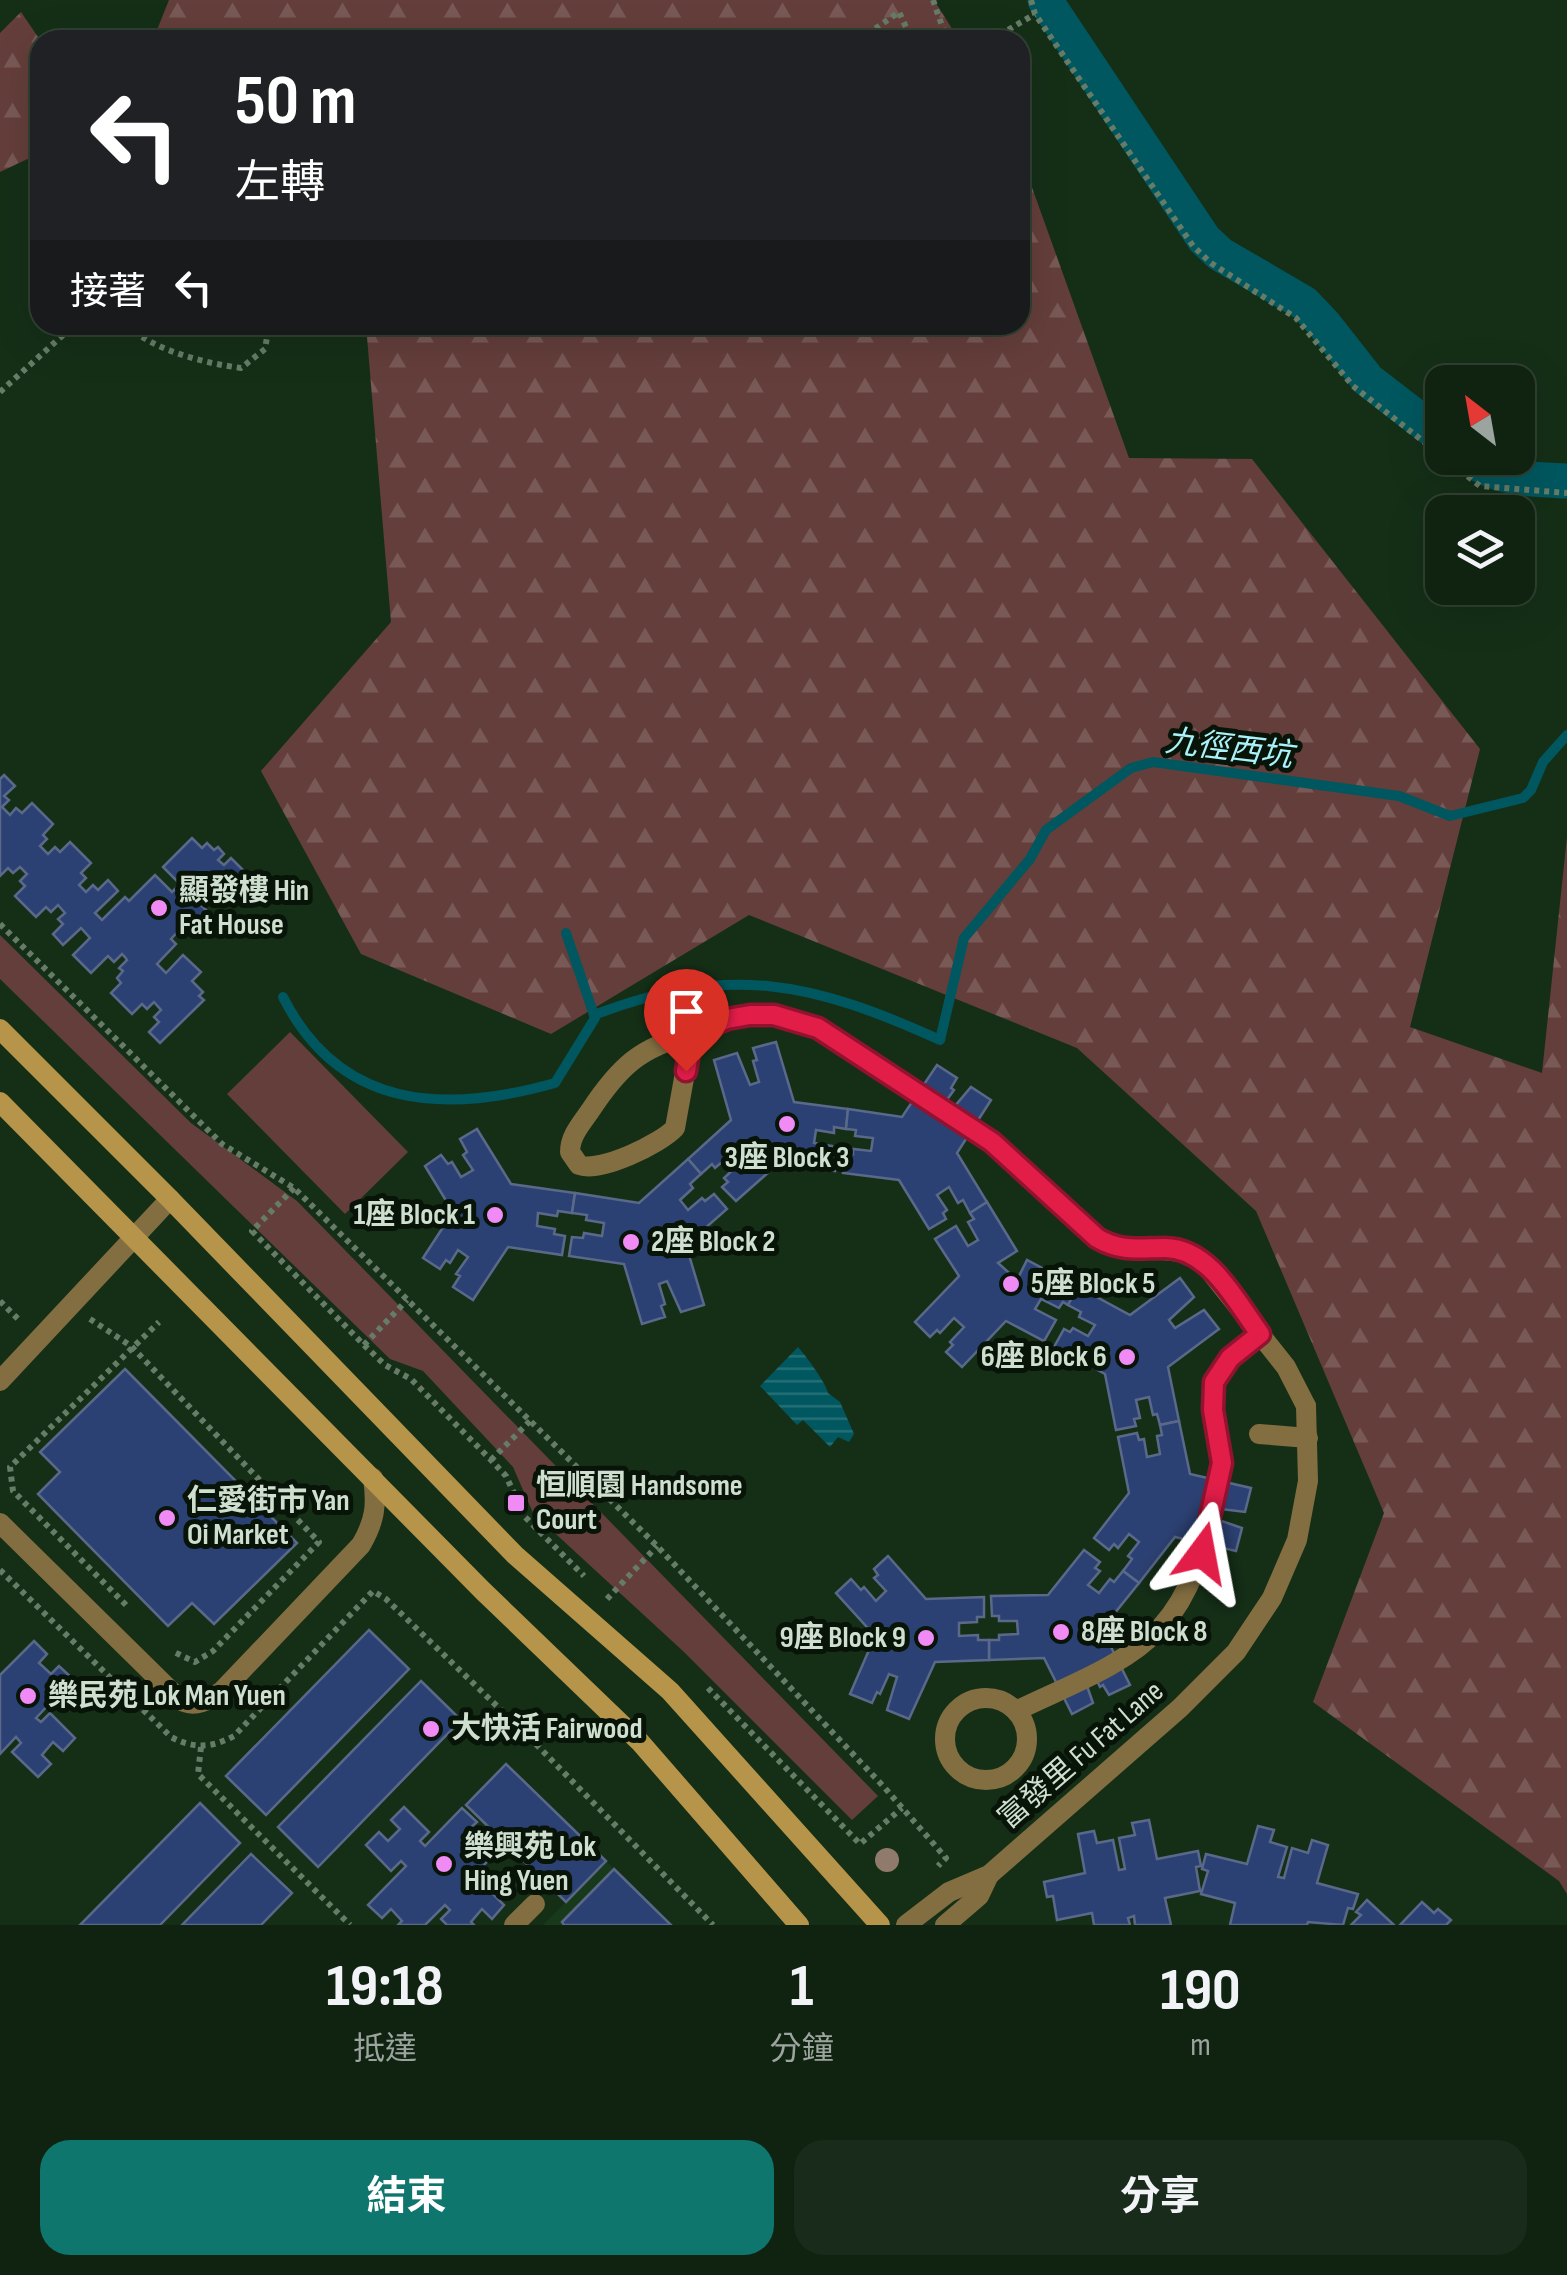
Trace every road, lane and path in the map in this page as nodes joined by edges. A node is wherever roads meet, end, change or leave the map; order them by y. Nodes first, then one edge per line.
1 (933, 0) edge
2 (1030, 0) edge
3 (1035, 14) junction
4 (873, 30) edge
5 (907, 30) edge
6 (944, 30) edge
7 (1009, 30) edge
8 (63, 335) edge
9 (140, 335) edge
10 (268, 335) edge
11 (0, 392) edge
12 (1425, 443) edge
13 (1466, 475) edge
14 (1567, 494) edge
15 (0, 924) edge
16 (0, 1029) edge
17 (692, 1034) junction
18 (0, 1102) edge
19 (294, 1188) junction
20 (170, 1200) junction
21 (136, 1240) junction
22 (407, 1300) junction
23 (0, 1301) edge
24 (82, 1314) dead end
25 (20, 1320) dead end
26 (160, 1322) dead end
27 (1260, 1334) junction
28 (364, 1344) junction
29 (131, 1346) junction
30 (0, 1380) edge
31 (530, 1421) junction
32 (1259, 1434) dead end
33 (1308, 1438) junction
34 (491, 1460) junction
35 (373, 1478) junction
36 (0, 1523) edge
37 (657, 1546) junction
38 (373, 1591) dead end
39 (607, 1599) junction
40 (128, 1606) dead end
41 (618, 1608) dead end
42 (166, 1644) dead end
43 (701, 1682) dead end
44 (1016, 1711) junction
45 (544, 1722) dead end
46 (530, 1738) junction
47 (200, 1747) dead end
48 (902, 1808) junction
49 (952, 1870) dead end
50 (988, 1875) junction
51 (535, 1904) dead end
52 (350, 1925) edge
53 (514, 1925) edge
54 (713, 1925) edge
55 (799, 1925) edge
56 (880, 1925) edge
57 (906, 1925) edge
58 (946, 1925) edge

1 - 6 path
2 - 3 path
3 - 7 path
3 - 12 path
4 - 5 path
8 - 11 path
9 - 10 path
13 - 14 path
15 - 19 path
16 - 20 main road
17 - 17 street
17 - 27 street
18 - 21 main road
19 - 22 path
19 - 28 path
20 - 21 street
20 - 56 main road
21 - 30 street
21 - 35 main road
22 - 28 path
22 - 31 path
23 - 25 path
24 - 29 path
26 - 29 path
27 - 33 street, 富發里 Fu Fat Lane
27 - 44 street
28 - 34 path
29 - 40 path
29 - 42 path
31 - 34 path
31 - 37 path
32 - 33 street
33 - 50 street, 富發里 Fu Fat Lane
34 - 39 path
35 - 36 street
35 - 55 main road
37 - 39 path
37 - 48 path
38 - 46 path
39 - 41 path
43 - 48 path
44 - 44 street
45 - 46 path
46 - 54 path
47 - 52 path
48 - 49 path
50 - 57 street, 富發里 Fu Fat Lane
50 - 58 street, 富發里 Fu Fat Lane
51 - 53 street

